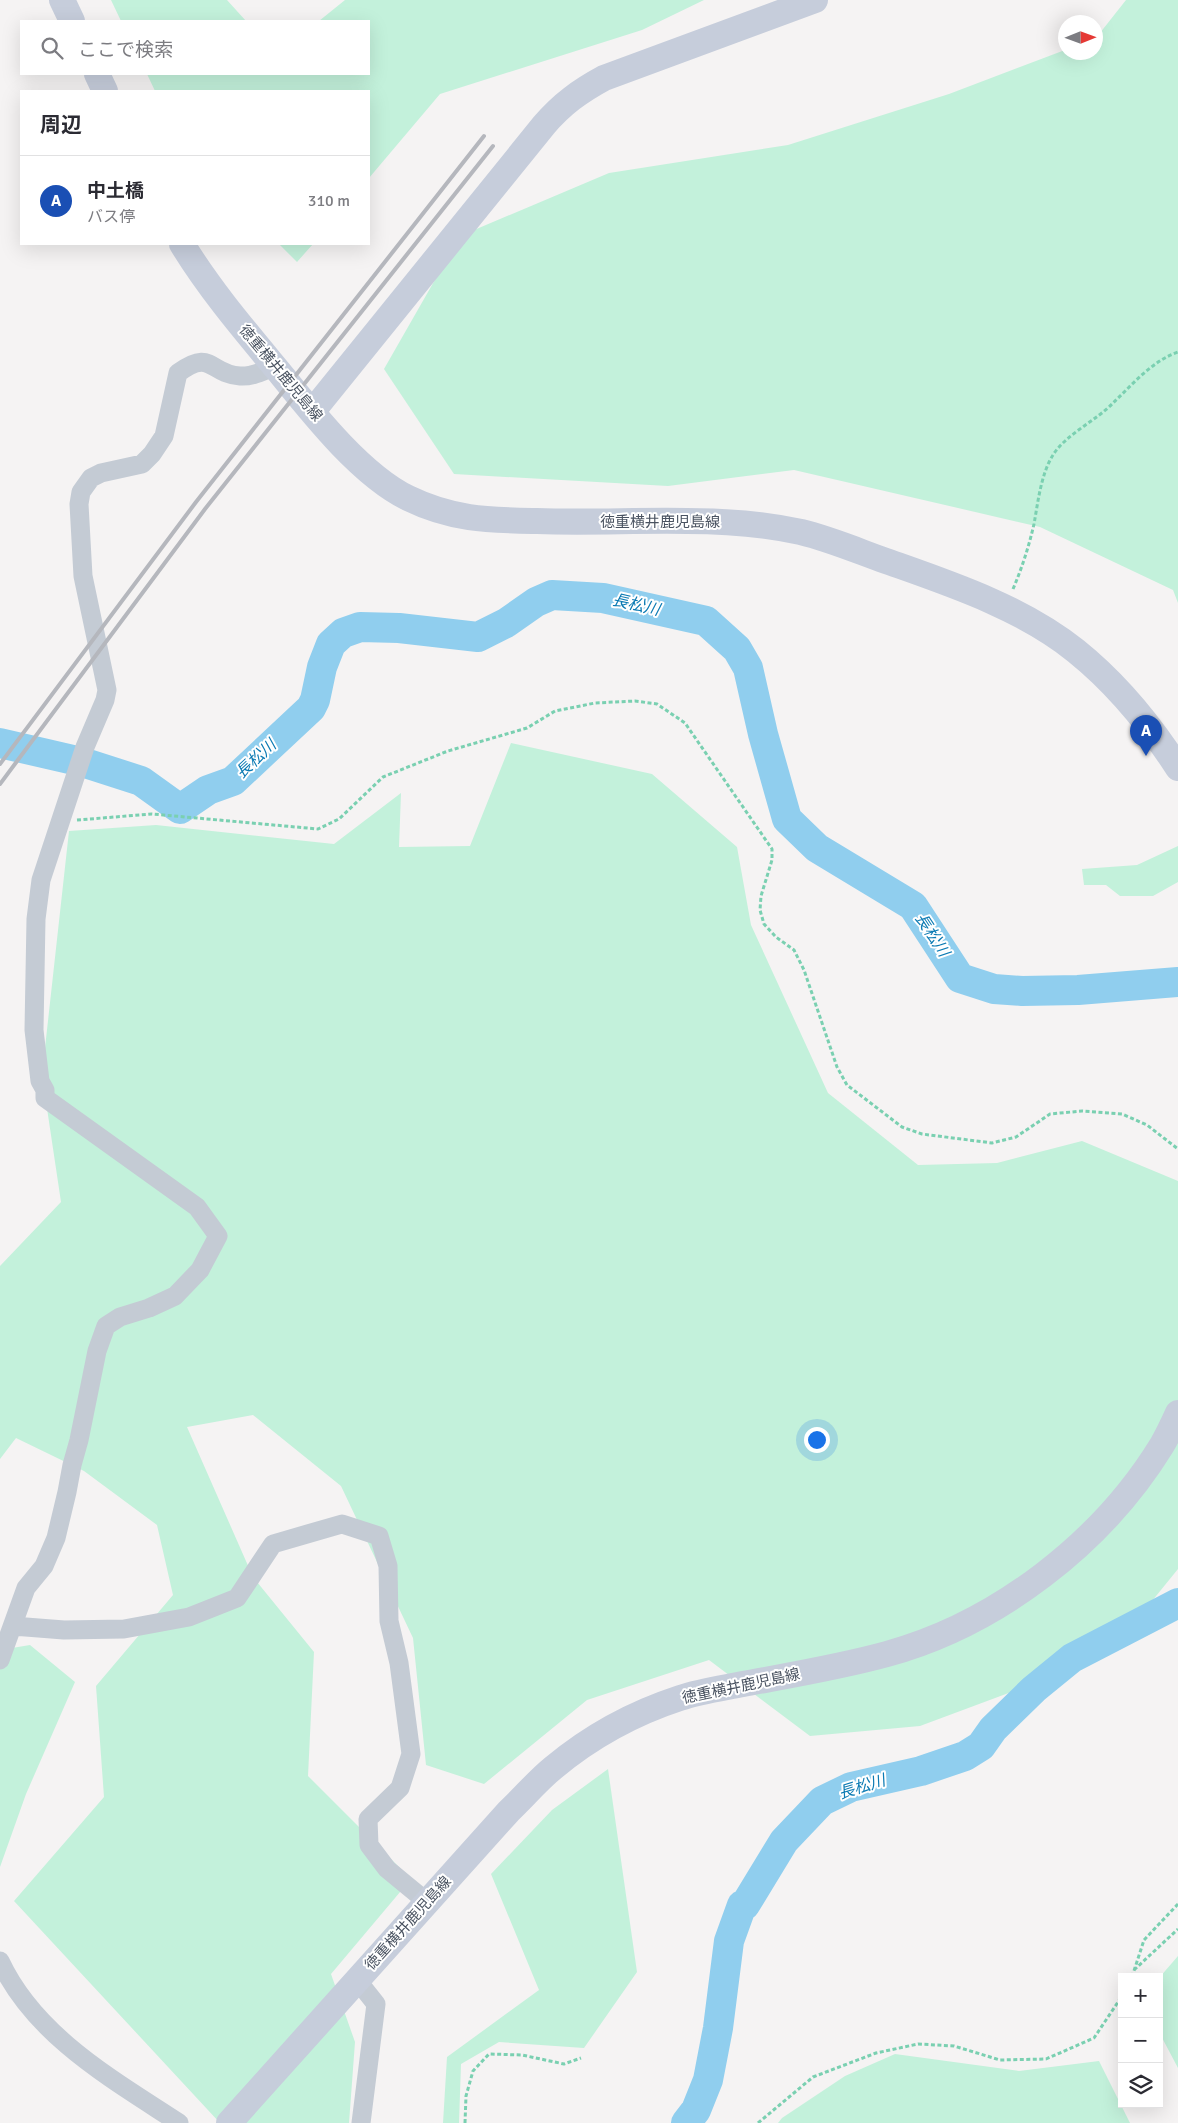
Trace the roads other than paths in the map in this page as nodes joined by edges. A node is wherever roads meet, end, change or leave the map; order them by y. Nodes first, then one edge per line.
1 (62, 0) edge
2 (815, 0) edge
3 (72, 20) edge
4 (98, 75) edge
5 (105, 90) edge
6 (183, 245) edge
7 (274, 367) junction
8 (312, 412) junction
9 (1178, 768) edge
10 (1178, 1413) edge
11 (13, 1626) junction
12 (0, 1660) edge
13 (427, 1902) junction
14 (0, 1961) edge
15 (357, 1980) junction
16 (179, 2123) edge
17 (230, 2123) edge
18 (362, 2123) edge

1 - 3 main road
2 - 8 main road
4 - 5 main road
6 - 7 main road, 徳重横井鹿児島線
7 - 8 main road, 徳重横井鹿児島線
7 - 11 street
8 - 9 main road, 徳重横井鹿児島線
10 - 13 main road, 徳重横井鹿児島線
11 - 12 street
11 - 13 street
13 - 15 main road, 徳重横井鹿児島線
14 - 16 street
15 - 17 main road, 徳重横井鹿児島線
15 - 18 street

